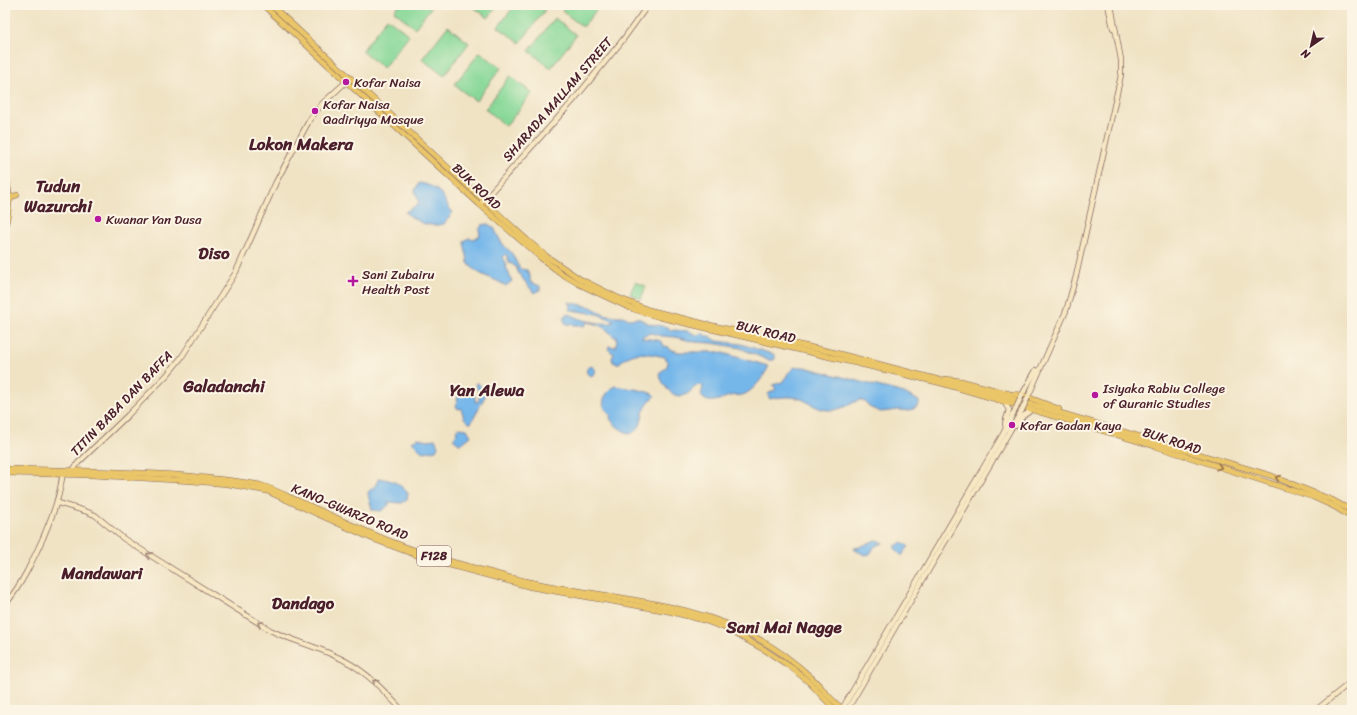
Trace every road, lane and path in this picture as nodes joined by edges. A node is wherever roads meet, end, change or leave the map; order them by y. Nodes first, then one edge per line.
1 (263, 5) edge
2 (271, 5) edge
3 (647, 5) edge
4 (1108, 5) edge
5 (1111, 5) edge
6 (348, 80) junction
7 (5, 176) edge
8 (5, 188) edge
9 (17, 195) dead end
10 (480, 202) junction
11 (9, 203) junction
12 (5, 212) edge
13 (1088, 215) junction
14 (5, 228) edge
15 (940, 381) junction
16 (1022, 395) junction
17 (1028, 397) junction
18 (1006, 405) junction
19 (1019, 409) junction
20 (1029, 412) junction
21 (1108, 427) junction
22 (1008, 430) junction
23 (1112, 434) junction
24 (5, 469) edge
25 (63, 472) junction
26 (71, 472) junction
27 (5, 473) edge
28 (58, 503) junction
29 (1352, 511) edge
30 (1352, 518) edge
31 (5, 605) edge
32 (1352, 681) edge
33 (402, 710) edge
34 (841, 710) edge
35 (1316, 710) edge

1 - 6 main road, BUK ROAD
2 - 6 main road, BUK ROAD
3 - 10 main road, SHARADA MALLAM STREET
4 - 13 main road
5 - 13 main road
6 - 10 main road, BUK ROAD
6 - 26 main road, TITIN BABA DAN BAFFA
7 - 11 main road
8 - 12 main road
9 - 11 main road
10 - 15 main road, BUK ROAD
11 - 14 main road
13 - 16 main road
13 - 17 main road
15 - 16 main road
15 - 18 main road
15 - 21 main road, BUK ROAD
15 - 23 main road, BUK ROAD
16 - 17 main road
16 - 19 main road, bridge
17 - 19 main road, bridge
17 - 21 main road
18 - 19 main road
18 - 22 main road
19 - 20 main road
19 - 22 main road
20 - 22 main road
20 - 23 main road
29 -> 21 main road, BUK ROAD
22 - 34 main road
23 -> 30 main road, BUK ROAD
24 - 25 main road, KANO-GWARZO ROAD / F128
25 - 26 main road, KANO-GWARZO ROAD / F128
25 - 27 main road, KANO-GWARZO ROAD / F128
25 - 28 main road
26 - 34 main road, KANO-GWARZO ROAD / F128
28 - 31 main road
33 -> 28 main road
32 - 35 main road

